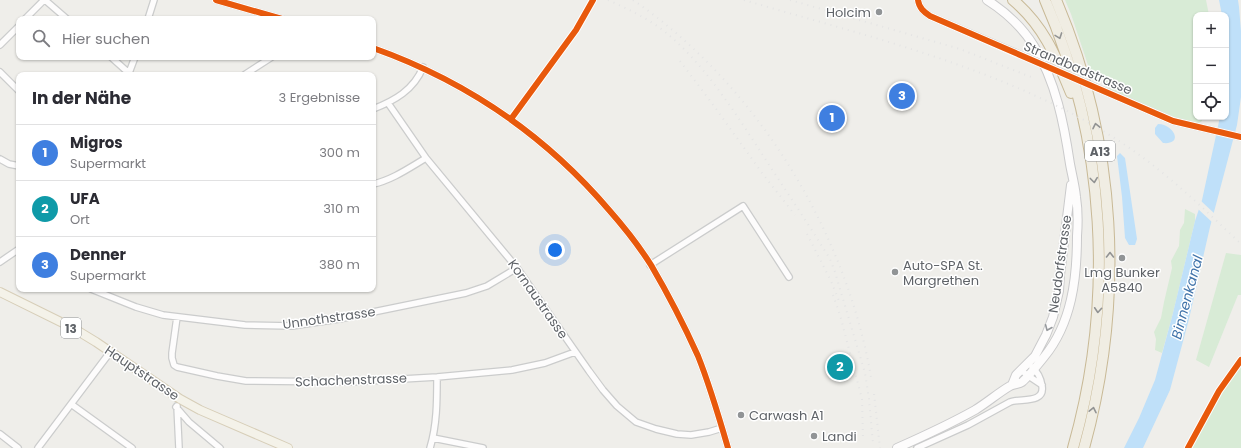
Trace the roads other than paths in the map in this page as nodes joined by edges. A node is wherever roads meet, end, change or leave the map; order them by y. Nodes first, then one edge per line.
1 (45, 0) edge
2 (154, 0) edge
3 (216, 0) edge
4 (918, 0) edge
5 (987, 0) edge
6 (1013, 0) edge
7 (1045, 0) edge
8 (1056, 0) edge
9 (28, 16) edge
10 (64, 16) edge
11 (149, 16) edge
12 (272, 16) edge
13 (16, 29) edge
14 (0, 45) edge
15 (376, 49) edge
16 (114, 60) edge
17 (134, 60) edge
18 (267, 60) edge
19 (423, 68) junction
20 (0, 72) edge
21 (128, 72) edge
22 (131, 72) edge
23 (249, 72) edge
24 (16, 88) edge
25 (388, 103) junction
26 (376, 108) edge
27 (1086, 128) junction
28 (1241, 137) edge
29 (426, 158) junction
30 (0, 159) edge
31 (16, 165) edge
32 (1072, 178) junction
33 (376, 184) edge
34 (16, 250) edge
35 (13, 252) junction
36 (16, 254) edge
37 (0, 262) edge
38 (650, 265) junction
39 (517, 268) junction
40 (789, 277) dead end
41 (0, 292) edge
42 (99, 292) edge
43 (176, 317) junction
44 (111, 352) junction
45 (575, 352) junction
46 (1031, 366) junction
47 (1024, 372) junction
48 (437, 377) junction
49 (1042, 385) junction
50 (178, 403) junction
51 (72, 404) junction
52 (722, 428) junction
53 (0, 434) edge
54 (433, 438) junction
55 (18, 448) edge
56 (38, 448) edge
57 (132, 448) edge
58 (178, 448) edge
59 (220, 448) edge
60 (288, 448) edge
61 (430, 448) edge
62 (483, 448) edge
63 (728, 448) edge
64 (896, 448) edge
65 (918, 448) edge
66 (1073, 448) edge
67 (1084, 448) edge

1 - 9 street
1 - 10 street
2 - 11 street
3 - 12 street
4 - 28 street, Strandbadstrasse, bridge
5 - 32 main road, Neudorfstrasse
6 - 27 highway, A13
7 -> 27 highway, A13
67 -> 8 highway, A13
13 - 14 street
15 - 19 street
16 - 21 street
17 - 22 street
18 - 23 street
19 - 25 street
19 - 38 street
20 - 24 street
25 - 26 street
25 - 29 street, Kornaustrasse
27 -> 66 highway, A13
29 - 33 street
29 - 39 street, Kornaustrasse
30 - 31 street
32 -> 46 main road, Neudorfstrasse
32 - 46 main road, Neudorfstrasse
34 - 35 street
35 - 36 street
35 - 37 street
38 - 40 street
38 - 52 street
39 - 43 street, Unnothstrasse
39 - 45 street, Kornaustrasse
41 - 44 main road, Hauptstrasse / 13
42 - 43 street, Unnothstrasse
43 - 48 street, Schachenstrasse
44 - 50 main road, Hauptstrasse / 13
44 - 51 street
45 - 48 street, Schachenstrasse
45 - 52 street, Kornaustrasse
46 - 47 main road, Neudorfstrasse
46 - 49 street
47 - 49 street
47 - 64 main road, Neudorfstrasse
48 - 54 street
49 - 65 street
50 - 58 street
50 - 59 street
50 - 60 main road, Hauptstrasse / 13
51 - 56 street
51 - 57 street
52 - 63 street
53 - 55 street
54 - 61 street
54 - 62 street

